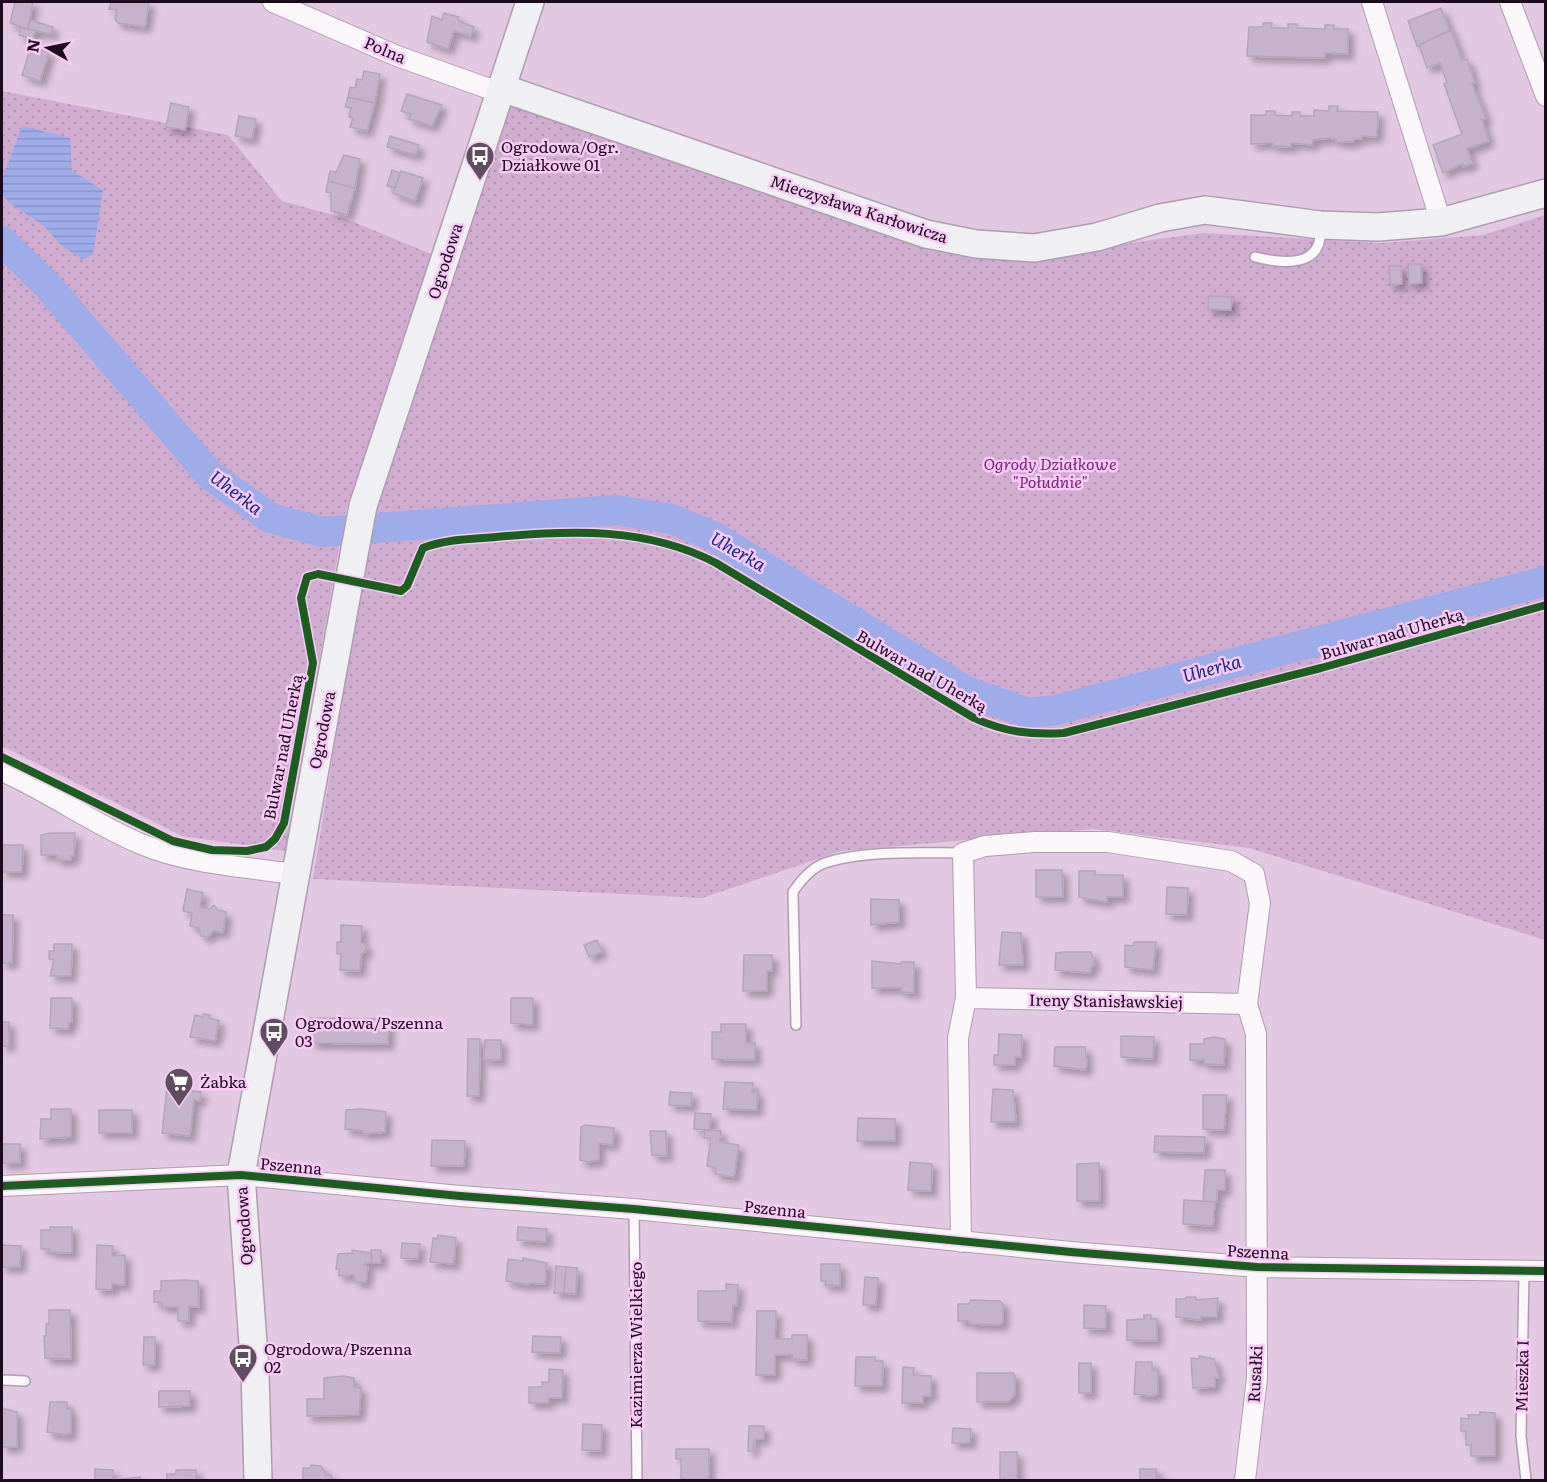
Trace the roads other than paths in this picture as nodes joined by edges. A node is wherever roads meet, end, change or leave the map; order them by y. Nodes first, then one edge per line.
1 (273, 2) edge
2 (531, 2) edge
3 (1372, 2) edge
4 (1510, 2) edge
5 (501, 90) junction
6 (1545, 96) edge
7 (1545, 193) edge
8 (1441, 222) junction
9 (1320, 225) junction
10 (1255, 257) dead end
11 (2, 771) edge
12 (963, 853) junction
13 (295, 874) junction
14 (966, 998) junction
15 (1247, 1004) junction
16 (796, 1024) dead end
17 (241, 1174) junction
18 (2, 1186) edge
19 (634, 1209) junction
20 (960, 1242) junction
21 (1257, 1267) junction
22 (1524, 1271) junction
23 (1545, 1271) edge
24 (2, 1380) edge
25 (25, 1381) dead end
26 (258, 1480) edge
27 (637, 1480) edge
28 (1245, 1480) edge
29 (1526, 1480) edge

1 - 5 street, Polna
2 - 5 street, Ogrodowa
3 - 8 street
4 - 6 street
5 - 9 street, Mieczysława Karłowicza
5 - 13 street, Ogrodowa
7 - 8 street, Mieczysława Karłowicza
8 - 9 street, Mieczysława Karłowicza
9 - 10 lane
11 - 13 street
12 - 14 street
12 - 15 street
12 - 16 lane
13 - 17 street, Ogrodowa
14 - 15 street, Ireny Stanisławskiej
14 - 20 street
15 - 21 street, Rusałki
17 - 18 street, Pszenna
17 - 19 street, Pszenna
17 - 26 street, Ogrodowa
19 - 20 street, Pszenna
19 - 27 lane, Kazimierza Wielkiego
20 - 21 street, Pszenna
21 - 22 street, Pszenna
21 - 28 street, Rusałki
22 - 23 street, Pszenna
22 - 29 lane, Mieszka I
24 - 25 lane

